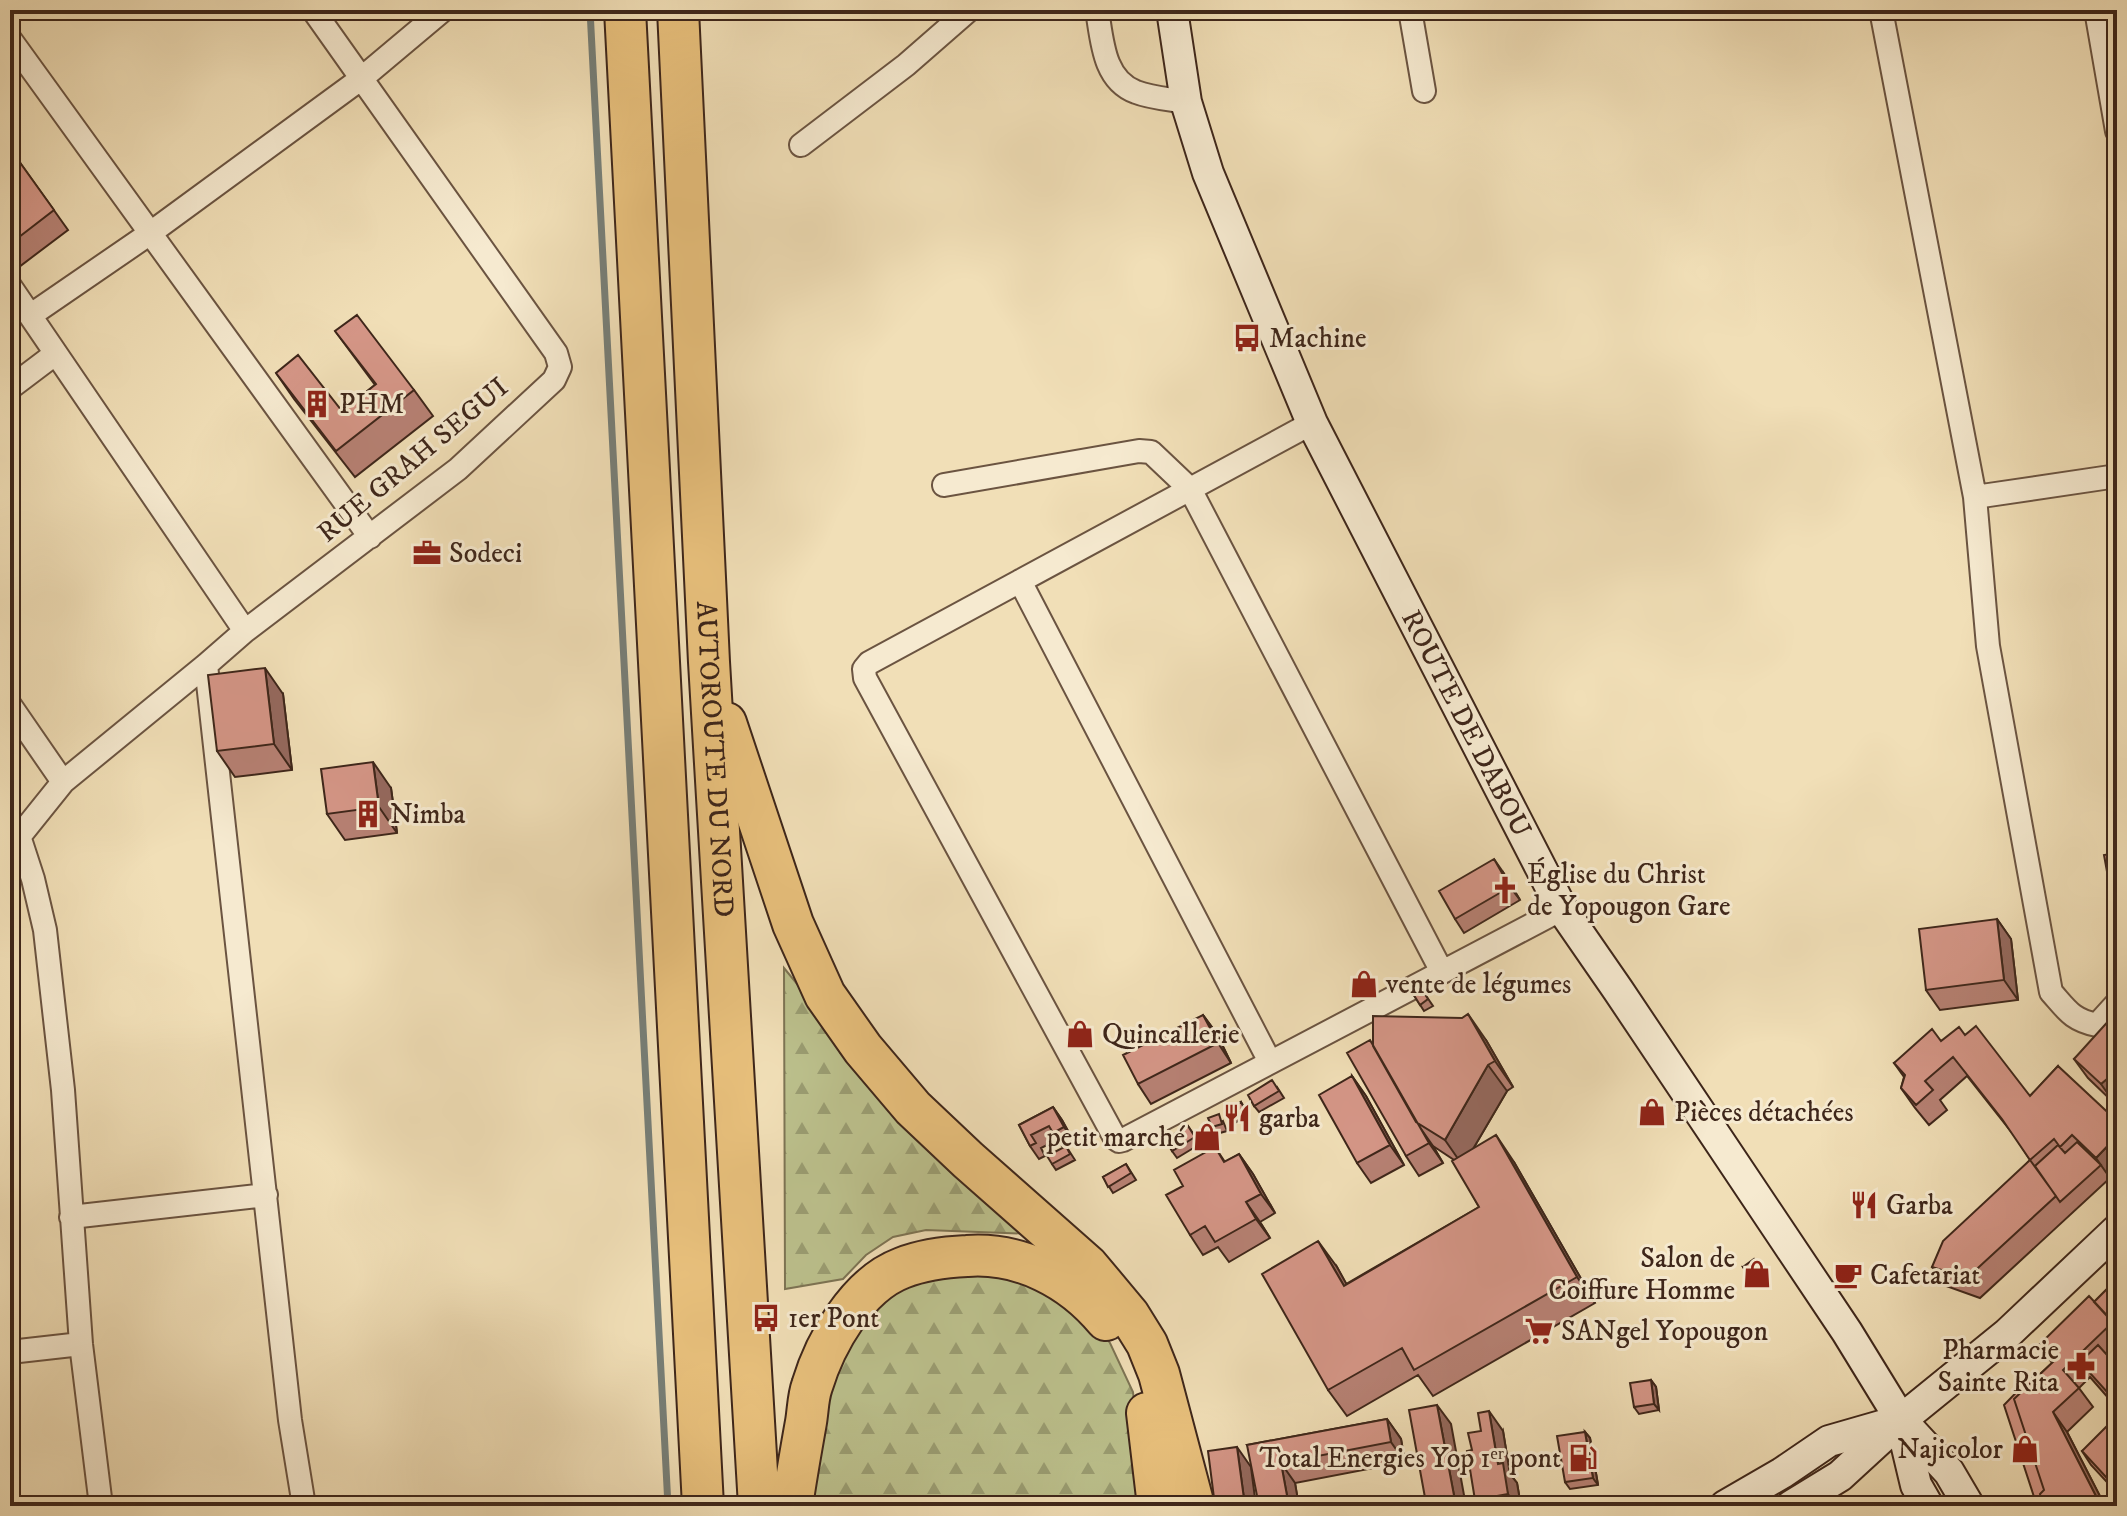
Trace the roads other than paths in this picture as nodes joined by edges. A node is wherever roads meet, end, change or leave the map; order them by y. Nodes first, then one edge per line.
1 (313, 10) edge
2 (443, 10) edge
3 (625, 10) edge
4 (678, 10) edge
5 (969, 10) edge
6 (1097, 10) edge
7 (1172, 10) edge
8 (1410, 10) edge
9 (1881, 10) edge
10 (2096, 10) edge
11 (10, 39) edge
12 (362, 78) junction
13 (1424, 91) dead end
14 (1186, 102) junction
15 (2117, 131) edge
16 (801, 145) dead end
17 (149, 234) junction
18 (10, 286) edge
19 (31, 315) junction
20 (55, 354) junction
21 (10, 388) edge
22 (1312, 423) junction
23 (2117, 476) edge
24 (944, 485) dead end
25 (1190, 489) junction
26 (1975, 497) junction
27 (370, 537) junction
28 (1020, 581) junction
29 (245, 631) junction
30 (709, 662) junction
31 (206, 665) junction
32 (10, 705) edge
33 (63, 782) junction
34 (14, 842) edge
35 (1562, 909) junction
36 (1442, 972) junction
37 (2117, 1003) edge
38 (1270, 1062) junction
39 (266, 1195) junction
40 (71, 1217) junction
41 (2117, 1230) edge
42 (81, 1344) junction
43 (10, 1352) edge
44 (1901, 1420) junction
45 (1184, 1503) edge
46 (101, 1506) edge
47 (304, 1506) edge
48 (703, 1506) edge
49 (759, 1506) edge
50 (792, 1506) edge
51 (1725, 1506) edge
52 (1791, 1506) edge
53 (1928, 1506) edge
54 (1969, 1506) edge

1 - 12 street, RUE GRAH SEGUI
2 - 12 street
3 - 48 highway, AUTOROUTE DU NORD
4 - 30 highway, AUTOROUTE DU NORD
5 - 16 street
6 - 14 street
7 - 14 street, ROUTE DE DABOU
8 - 13 street
9 - 26 street
10 - 15 street
11 - 17 street
12 - 17 street
12 - 27 street, RUE GRAH SEGUI
14 - 22 street, ROUTE DE DABOU
17 - 19 street
17 - 27 street
18 - 19 street
19 - 20 street
20 - 21 street
20 - 29 street
22 - 25 street
22 - 35 street, ROUTE DE DABOU
23 - 26 street
24 - 25 street
25 - 28 street
25 - 36 street
26 - 37 street
27 - 29 street, RUE GRAH SEGUI
28 - 38 street
28 - 38 street
29 - 31 street, RUE GRAH SEGUI
30 - 45 highway
30 - 49 highway, AUTOROUTE DU NORD
31 - 33 street, RUE GRAH SEGUI
31 - 39 street
32 - 33 street
33 - 34 street, RUE GRAH SEGUI
34 - 40 street
35 - 36 street
35 - 44 street, ROUTE DE DABOU
36 - 38 street
39 - 40 street
39 - 47 street
40 - 42 street
41 - 44 street
42 - 43 street
42 - 46 street
44 - 51 street
44 - 52 street
44 - 53 street, ROUTE DE DABOU
44 - 54 street, ROUTE DE DABOU
45 - 50 highway

